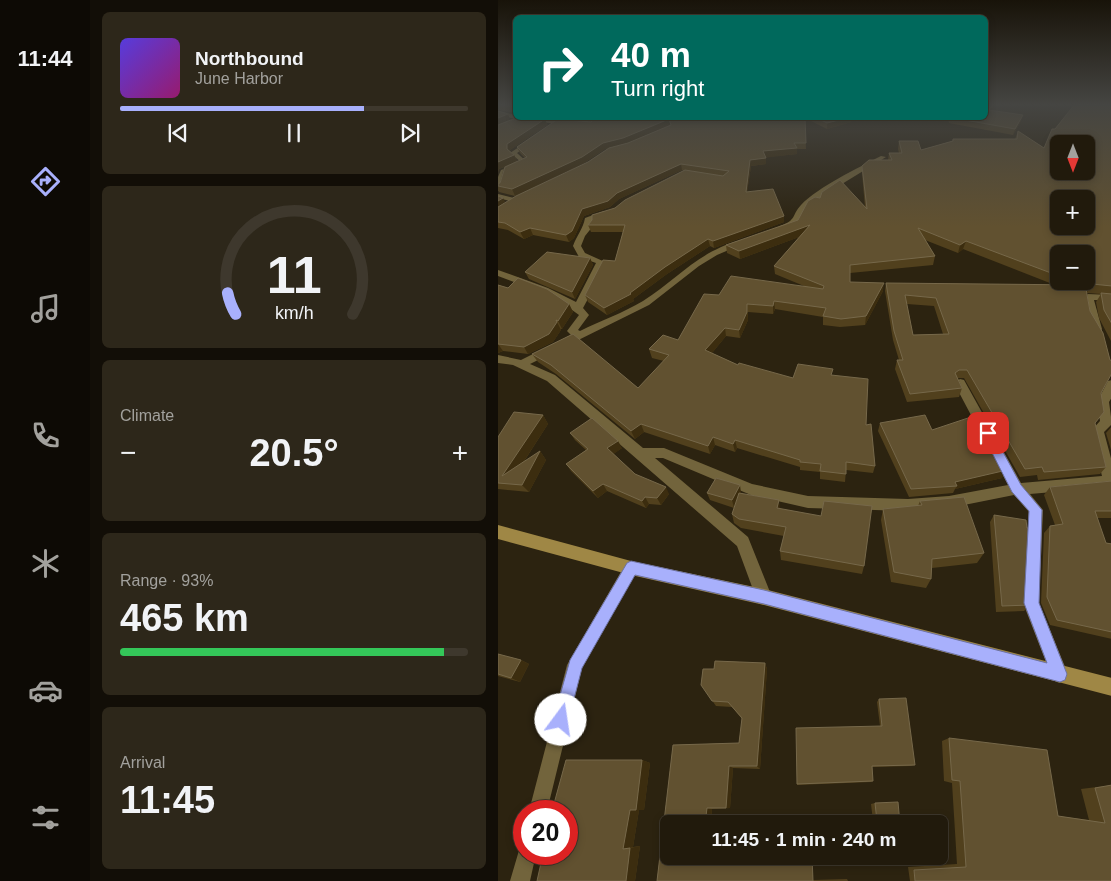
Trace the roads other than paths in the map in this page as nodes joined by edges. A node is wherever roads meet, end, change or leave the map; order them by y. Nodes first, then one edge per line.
1 (525, 145) edge
2 (883, 156) dead end
3 (498, 189) edge
4 (498, 196) edge
5 (524, 196) edge
6 (516, 200) junction
7 (614, 211) edge
8 (498, 212) edge
9 (776, 231) edge
10 (750, 240) edge
11 (498, 273) edge
12 (1112, 298) edge
13 (579, 306) junction
14 (578, 335) junction
15 (1104, 341) edge
16 (498, 359) edge
17 (522, 364) junction
18 (960, 382) edge
19 (1112, 384) edge
20 (640, 453) junction
21 (1110, 482) edge
22 (1017, 489) junction
23 (498, 532) edge
24 (631, 568) junction
25 (764, 597) junction
26 (1060, 674) junction
27 (1112, 687) edge
28 (541, 800) edge
29 (524, 865) edge
30 (520, 881) edge

1 - 3 lane
2 - 9 street
4 - 6 lane
5 - 6 lane
6 - 8 lane
7 - 13 street
10 - 14 street
11 - 13 street
12 - 15 street
13 - 14 street
14 - 17 street
16 - 17 street
17 - 20 street
18 - 22 street
19 - 21 street
20 - 22 street
20 - 25 street
21 - 22 street
22 - 26 street
23 - 24 main road
24 - 25 main road
24 - 28 lane
25 - 26 main road
26 - 27 main road
29 - 30 lane

